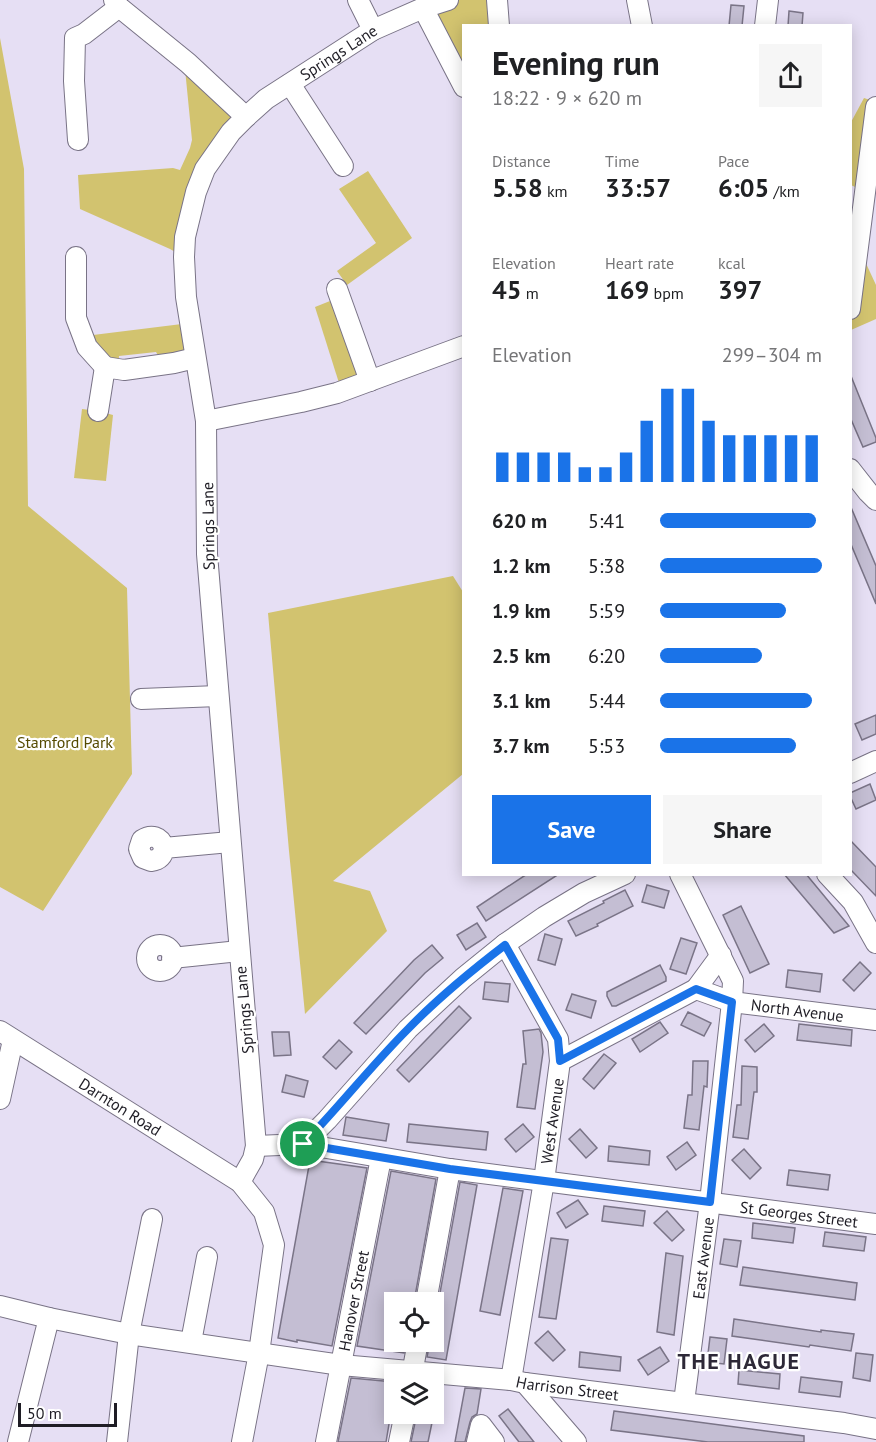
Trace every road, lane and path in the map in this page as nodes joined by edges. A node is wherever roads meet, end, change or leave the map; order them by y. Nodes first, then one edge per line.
1 (358, 0) edge
2 (447, 0) edge
3 (497, 0) edge
4 (637, 0) edge
5 (768, 0) edge
6 (116, 3) edge
7 (423, 8) junction
8 (499, 24) edge
9 (642, 24) edge
10 (765, 24) edge
11 (373, 30) junction
12 (462, 83) edge
13 (290, 84) junction
14 (876, 107) edge
15 (246, 117) junction
16 (78, 140) dead end
17 (343, 166) dead end
18 (76, 257) dead end
19 (337, 289) dead end
20 (852, 293) edge
21 (462, 347) edge
22 (195, 358) junction
23 (105, 367) junction
24 (370, 381) junction
25 (99, 411) dead end
26 (206, 421) junction
27 (852, 472) edge
28 (876, 500) edge
29 (218, 696) junction
30 (141, 699) dead end
31 (876, 761) edge
32 (852, 771) edge
33 (230, 842) junction
34 (164, 848) dead end
35 (621, 876) edge
36 (681, 876) edge
37 (829, 876) edge
38 (876, 944) edge
39 (505, 945) junction
40 (239, 951) junction
41 (721, 956) junction
42 (172, 958) dead end
43 (696, 989) junction
44 (732, 1002) junction
45 (876, 1020) edge
46 (7, 1036) edge
47 (560, 1061) junction
48 (0, 1099) edge
49 (303, 1144) junction
50 (256, 1146) junction
51 (381, 1158) junction
52 (450, 1169) junction
53 (544, 1181) junction
54 (240, 1182) junction
55 (710, 1202) junction
56 (152, 1219) dead end
57 (876, 1224) edge
58 (207, 1257) dead end
59 (428, 1292) edge
60 (0, 1306) edge
61 (49, 1318) junction
62 (129, 1334) junction
63 (191, 1342) junction
64 (260, 1353) junction
65 (340, 1365) junction
66 (384, 1369) edge
67 (444, 1375) edge
68 (518, 1381) junction
69 (684, 1402) junction
70 (403, 1424) edge
71 (876, 1430) edge
72 (18, 1442) edge
73 (117, 1442) edge
74 (242, 1442) edge
75 (326, 1442) edge
76 (399, 1442) edge
77 (477, 1442) edge
78 (494, 1442) edge
79 (576, 1442) edge

1 - 11 street
2 - 7 street, Springs Lane
3 - 8 street
4 - 9 street
5 - 10 street
6 - 15 street
6 - 16 street
7 - 11 street, Springs Lane
7 - 12 street
11 - 13 street, Springs Lane
13 - 15 street, Springs Lane
13 - 17 street
14 - 20 street
15 - 22 street, Springs Lane
18 - 23 street
19 - 24 street
21 - 24 street
22 - 23 street
22 - 26 street, Springs Lane
23 - 25 street
24 - 26 street
26 - 29 street, Springs Lane
27 - 28 street
29 - 30 street
29 - 33 street, Springs Lane
31 - 32 street
33 - 34 street
33 - 40 street, Springs Lane
35 - 39 street
36 - 41 street, East Avenue
37 - 38 street
39 - 47 street, West Avenue
39 - 49 street
40 - 42 street
40 - 50 street, Springs Lane
41 - 43 street
41 - 44 street, East Avenue
43 - 44 street, North Avenue
43 - 47 street
44 - 45 street, North Avenue
44 - 55 street, East Avenue
46 - 48 street
46 - 54 street, Darnton Road
47 - 53 street, West Avenue
49 - 50 street, St Georges Street
49 - 51 street, St Georges Street
50 - 54 street, Springs Lane
51 - 52 street, St Georges Street
51 - 65 street, Hanover Street
52 - 53 street, St Georges Street
52 - 59 street
53 - 55 street, St Georges Street
53 - 68 street, West Avenue
54 - 64 street, Darnton Road
55 - 57 street, St Georges Street
55 - 69 street, East Avenue
56 - 62 street
58 - 63 street
60 - 61 street, Harrison Street
61 - 62 street, Harrison Street
61 - 72 street
62 - 63 street, Harrison Street
62 - 73 street
63 - 64 street, Harrison Street
64 - 65 street, Harrison Street
64 - 74 street, Darnton Road
65 - 66 street, Harrison Street
65 - 75 street, Hanover Street
67 - 68 street, Harrison Street
68 - 69 street, Harrison Street
68 - 79 street
69 - 71 street, Harrison Street
70 - 76 street
77 - 78 street

